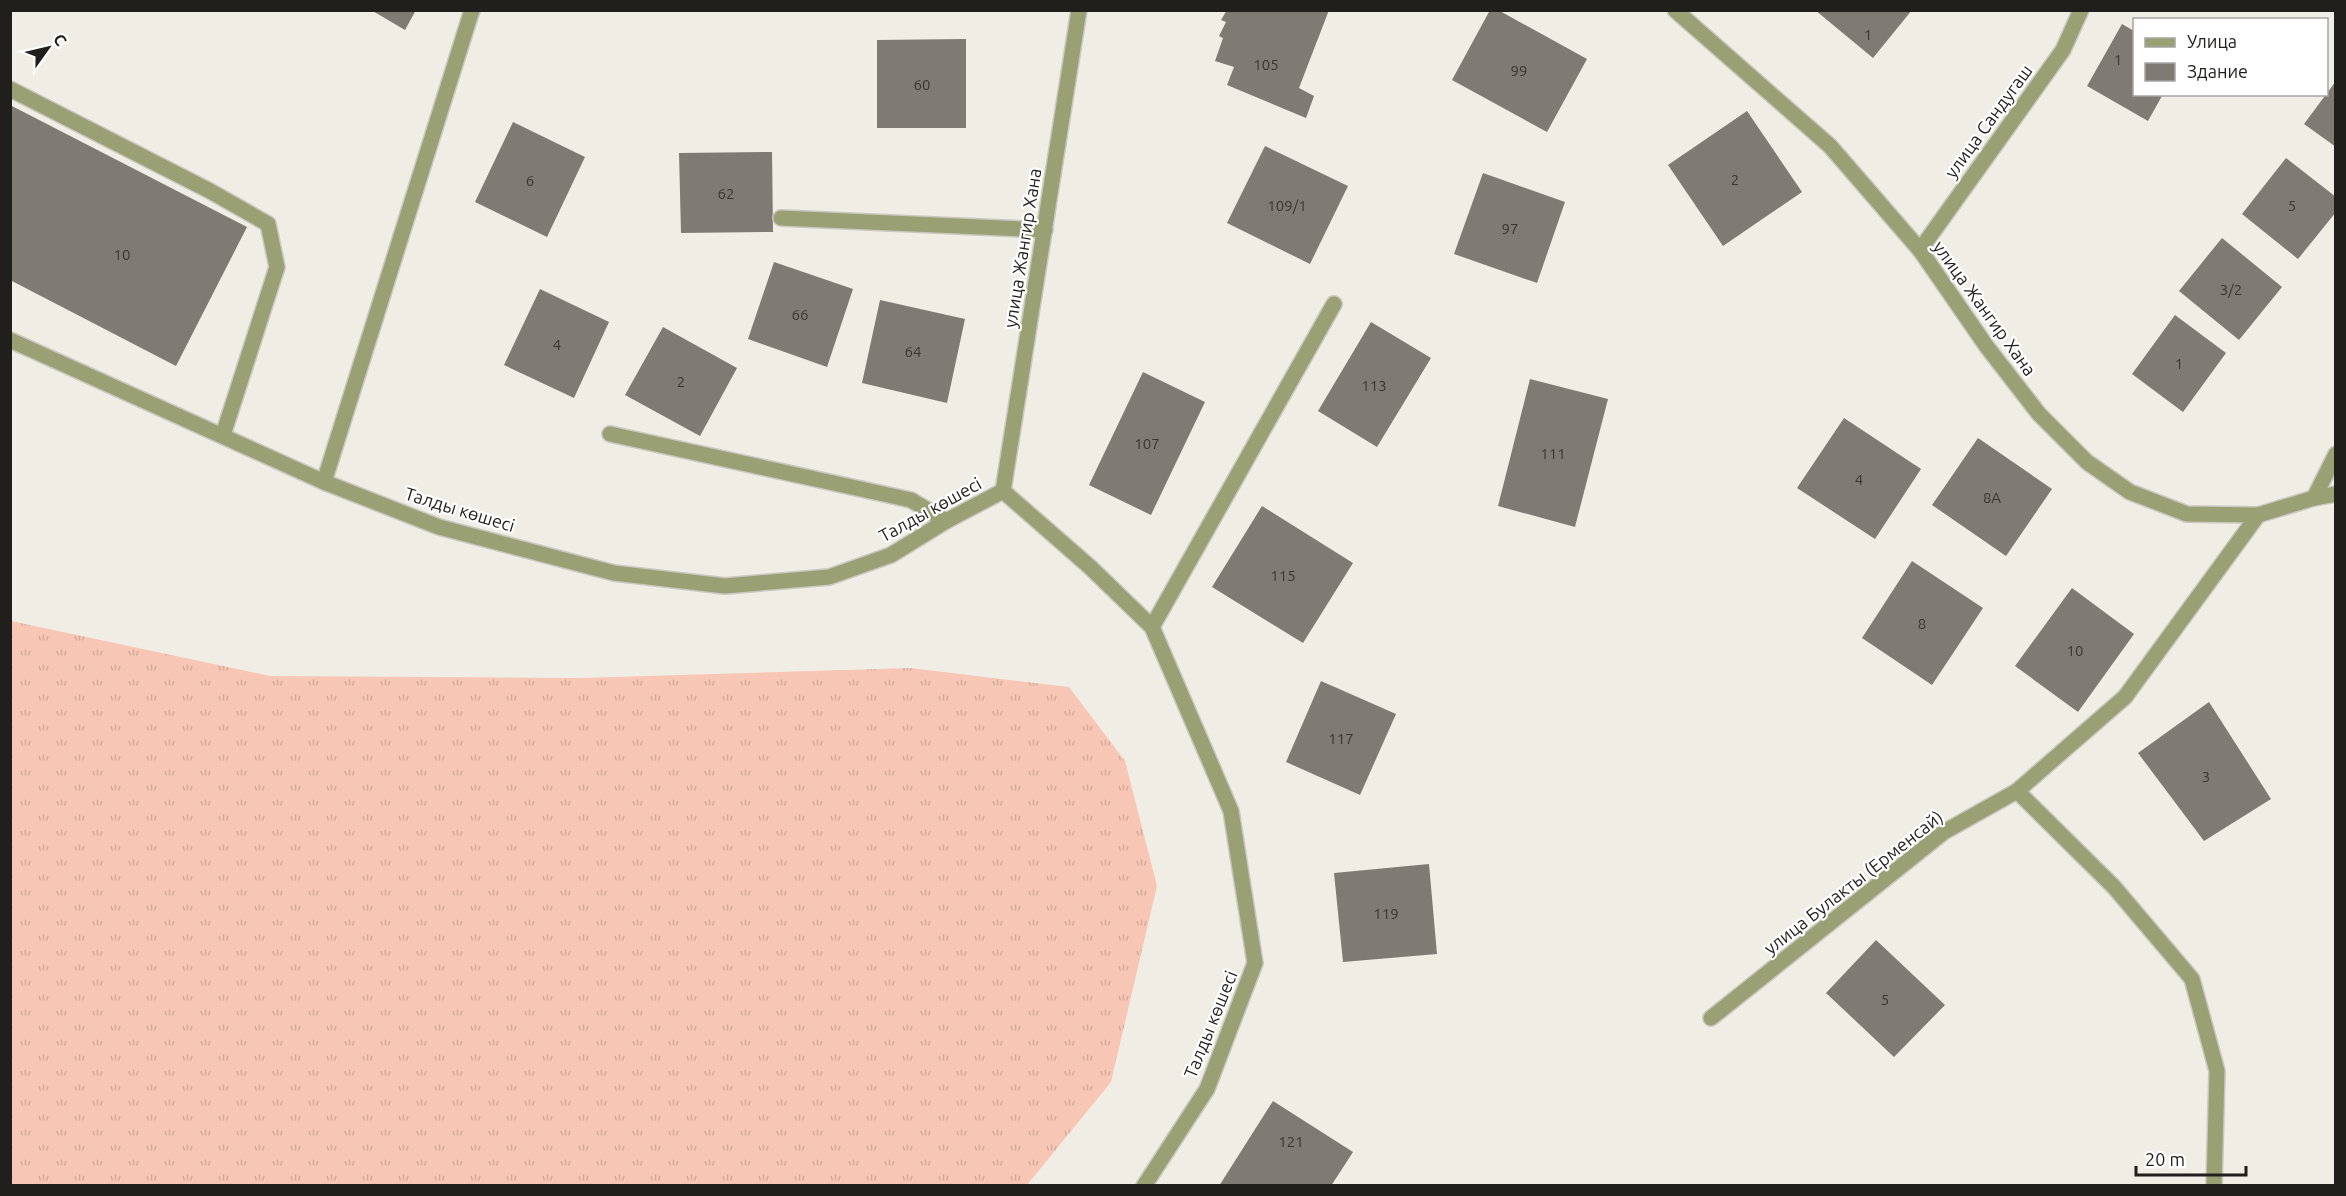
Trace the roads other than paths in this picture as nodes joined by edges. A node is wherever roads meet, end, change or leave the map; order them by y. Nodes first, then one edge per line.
1 (472, 10) edge
2 (1079, 10) edge
3 (1675, 10) edge
4 (2081, 10) edge
5 (10, 89) edge
6 (781, 218) dead end
7 (1045, 230) junction
8 (1920, 250) junction
9 (1334, 304) dead end
10 (10, 340) edge
11 (610, 434) dead end
12 (223, 435) junction
13 (2336, 454) edge
14 (324, 482) junction
15 (1003, 491) junction
16 (2336, 494) edge
17 (2314, 498) junction
18 (2258, 515) junction
19 (946, 520) junction
20 (1152, 627) junction
21 (2017, 792) junction
22 (1711, 1018) dead end
23 (1144, 1185) edge
24 (2214, 1185) edge

1 - 14 street
2 - 7 street, улица Жангир Хана
3 - 8 street, улица Жангир Хана
4 - 8 street, улица Сандугаш
5 - 12 street
6 - 7 street
7 - 15 street, улица Жангир Хана
8 - 18 street, улица Жангир Хана
9 - 20 street
10 - 12 street, Талды көшесі
11 - 19 street
12 - 14 street, Талды көшесі
13 - 17 street
14 - 19 street, Талды көшесі
15 - 19 street, Талды көшесі
15 - 20 street, Талды көшесі
16 - 17 street, улица Жангир Хана
17 - 18 street, улица Жангир Хана
18 - 21 street, улица Булакты (Ерменсай)
20 - 23 street, Талды көшесі
21 - 22 street, улица Булакты (Ерменсай)
21 - 24 street

